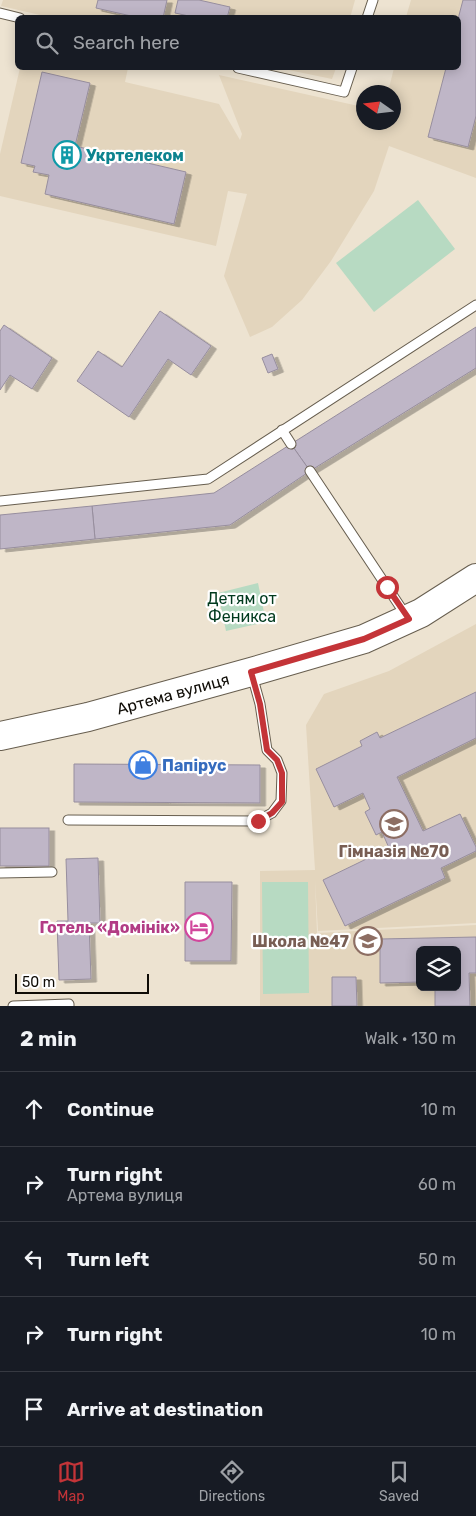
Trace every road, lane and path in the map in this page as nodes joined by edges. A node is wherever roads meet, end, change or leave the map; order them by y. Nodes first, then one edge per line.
1 (373, 0) edge
2 (0, 13) edge
3 (369, 15) edge
4 (15, 17) edge
5 (247, 70) edge
6 (351, 70) edge
7 (476, 304) edge
8 (282, 430) junction
9 (291, 444) dead end
10 (310, 471) dead end
11 (0, 501) edge
12 (476, 578) edge
13 (409, 619) junction
14 (251, 672) junction
15 (0, 736) edge
16 (68, 820) dead end
17 (52, 872) dead end
18 (0, 873) edge
19 (13, 1006) edge
20 (70, 1006) edge

1 - 3 lane
2 - 4 lane
5 - 6 lane
7 - 8 lane
8 - 9 lane
8 - 11 lane
10 - 13 lane
12 - 13 main road, Артема вулиця
13 - 14 main road, Артема вулиця
14 - 15 main road, Артема вулиця
14 - 16 lane
17 - 18 lane
19 - 20 lane

